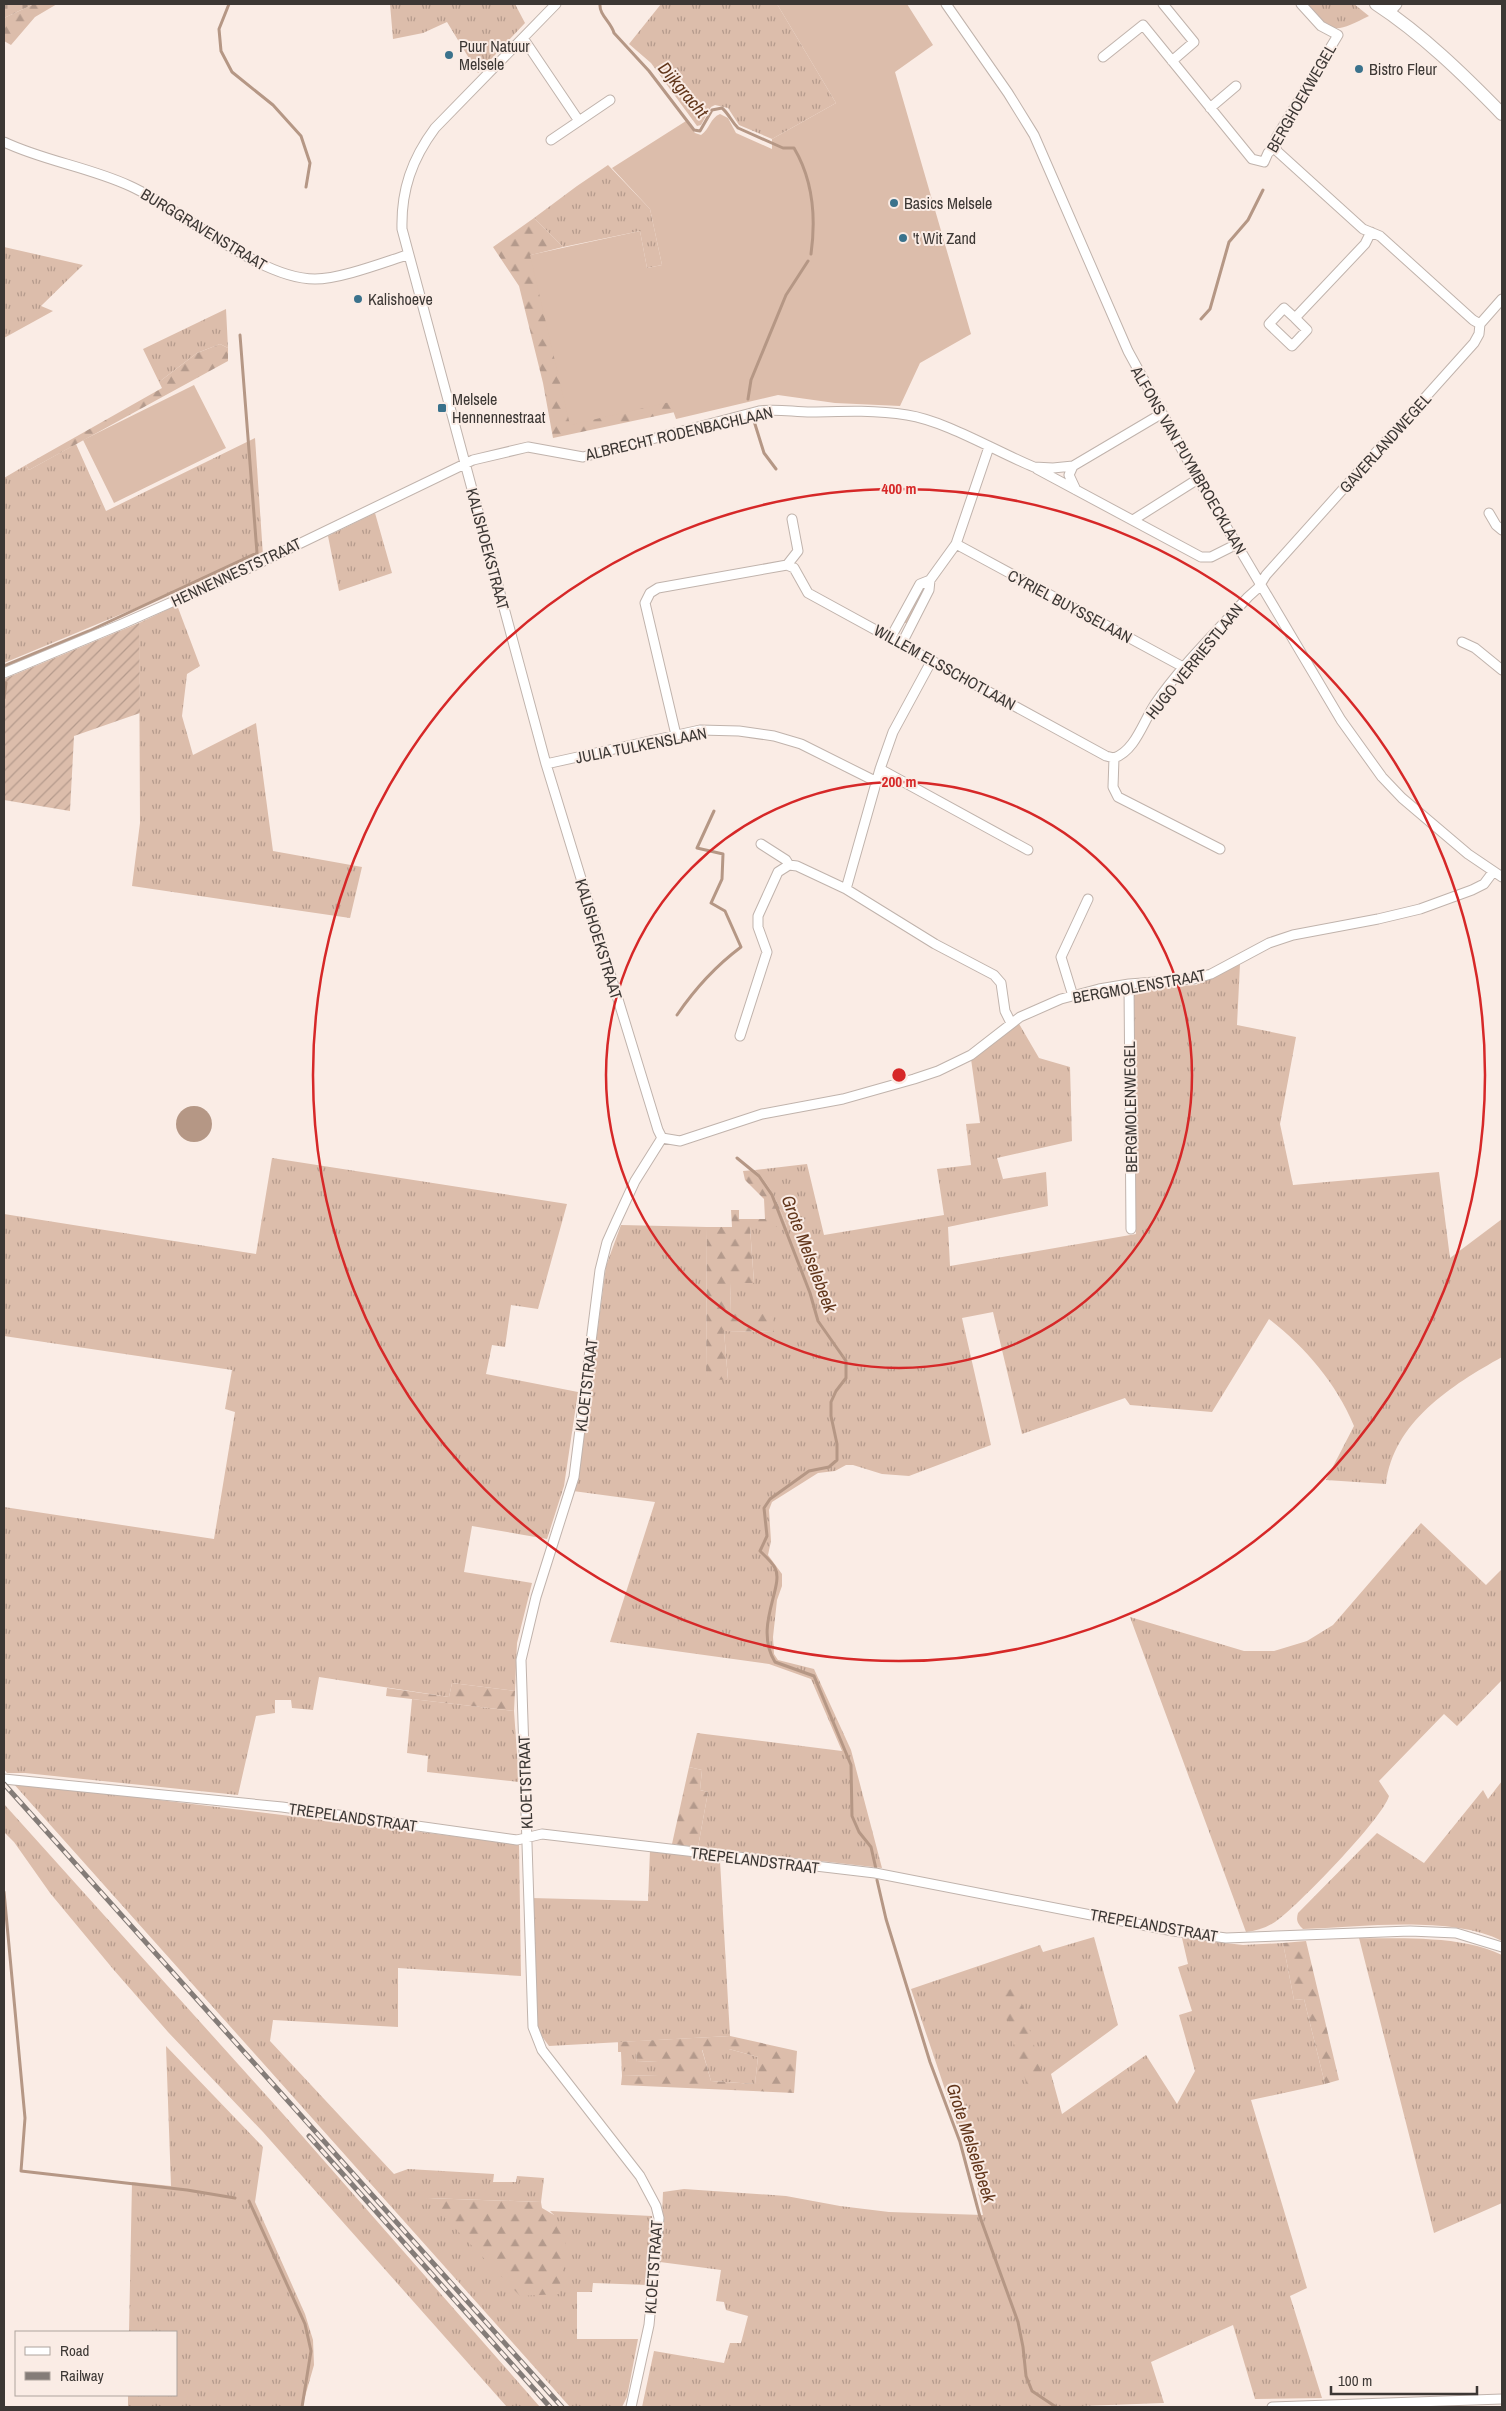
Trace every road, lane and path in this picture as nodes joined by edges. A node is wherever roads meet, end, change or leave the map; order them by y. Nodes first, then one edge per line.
1 (556, 4) edge
2 (946, 4) edge
3 (1163, 4) edge
4 (1301, 4) edge
5 (1376, 4) edge
6 (1392, 8) edge
7 (524, 38) junction
8 (1102, 57) dead end
9 (1172, 61) junction
10 (1236, 86) dead end
11 (610, 100) dead end
12 (1210, 108) junction
13 (1502, 114) edge
14 (579, 121) junction
15 (551, 140) dead end
16 (4, 142) edge
17 (1275, 148) junction
18 (1371, 232) junction
19 (407, 256) junction
20 (1502, 299) edge
21 (1295, 318) dead end
22 (1480, 324) junction
23 (1161, 414) junction
24 (989, 447) junction
25 (466, 464) junction
26 (1073, 466) junction
27 (1034, 467) junction
28 (1198, 479) junction
29 (1077, 492) junction
30 (1489, 513) dead end
31 (792, 519) dead end
32 (1132, 520) junction
33 (1502, 530) edge
34 (956, 544) junction
35 (1238, 544) junction
36 (787, 566) junction
37 (930, 580) junction
38 (1261, 584) junction
39 (891, 637) junction
40 (1462, 642) dead end
41 (902, 643) junction
42 (932, 660) junction
43 (1185, 668) junction
44 (1502, 670) edge
45 (4, 673) edge
46 (676, 735) junction
47 (1114, 758) junction
48 (546, 764) junction
49 (880, 769) junction
50 (877, 782) junction
51 (761, 844) dead end
52 (1220, 849) dead end
53 (1028, 850) dead end
54 (789, 865) junction
55 (1493, 872) junction
56 (1502, 877) edge
57 (846, 889) junction
58 (1088, 899) dead end
59 (1129, 984) junction
60 (1073, 996) junction
61 (1011, 1023) junction
62 (740, 1036) dead end
63 (662, 1138) junction
64 (1131, 1229) dead end
65 (4, 1779) edge
66 (527, 1838) junction
67 (1502, 1947) edge
68 (1502, 2399) edge
69 (631, 2407) edge
70 (1272, 2407) edge

1 - 7 street, KALISHOEKSTRAAT
2 - 23 street, ALFONS VAN PUYMBROECKLAAN
3 - 9 street
4 - 17 street, BERGHOEKWEGEL
5 - 6 main road
6 - 13 main road
7 - 14 street
7 - 19 street, KALISHOEKSTRAAT
8 - 9 street
9 - 12 street
10 - 12 street
11 - 14 street
12 - 17 street, BERGHOEKWEGEL
14 - 15 street
16 - 19 street, BURGGRAVENSTRAAT
17 - 18 street
18 - 21 street
18 - 22 street
19 - 25 street, KALISHOEKSTRAAT
20 - 22 street, GAVERLANDWEGEL
22 - 38 street, GAVERLANDWEGEL
23 - 26 street
23 - 28 street, ALFONS VAN PUYMBROECKLAAN
24 - 25 street, ALBRECHT RODENBACHLAAN
24 - 27 street, ALBRECHT RODENBACHLAAN
24 - 34 street
25 - 45 street, HENNENNESTSTRAAT
25 - 48 street, KALISHOEKSTRAAT
26 - 27 street, ALBRECHT RODENBACHLAAN
26 - 29 street
27 - 29 street, ALBRECHT RODENBACHLAAN
28 - 32 street
28 - 35 street, ALFONS VAN PUYMBROECKLAAN
29 - 32 street, ALBRECHT RODENBACHLAAN
30 - 33 street
31 - 36 street
32 - 35 street, ALBRECHT RODENBACHLAAN
34 - 37 street
34 - 43 street, CYRIEL BUYSSELAAN
35 - 38 street, ALFONS VAN PUYMBROECKLAAN
36 - 39 street, WILLEM ELSSCHOTLAAN
36 - 46 street
37 - 39 street
37 - 41 street
38 - 43 street, HUGO VERRIESTLAAN
38 - 55 street, ALFONS VAN PUYMBROECKLAAN
39 - 41 street, WILLEM ELSSCHOTLAAN
40 - 44 street
41 - 42 street, WILLEM ELSSCHOTLAAN
42 - 47 street, WILLEM ELSSCHOTLAAN
42 - 49 street
43 - 47 street, HUGO VERRIESTLAAN
46 - 48 street, JULIA TULKENSLAAN
46 - 50 street, JULIA TULKENSLAAN
47 - 52 street
48 - 63 street, KALISHOEKSTRAAT
49 - 50 street
49 - 53 street
50 - 57 street
51 - 54 street
54 - 57 street
54 - 62 street
55 - 56 street
55 - 59 street, BERGMOLENSTRAAT
57 - 61 street
58 - 60 street
59 - 60 street, BERGMOLENSTRAAT
59 - 64 street, BERGMOLENWEGEL
60 - 61 street, BERGMOLENSTRAAT
61 - 63 street, BERGMOLENSTRAAT
63 - 66 street, KLOETSTRAAT
65 - 66 street, TREPELANDSTRAAT
66 - 67 street, TREPELANDSTRAAT
66 - 69 street, KLOETSTRAAT
68 - 70 street

